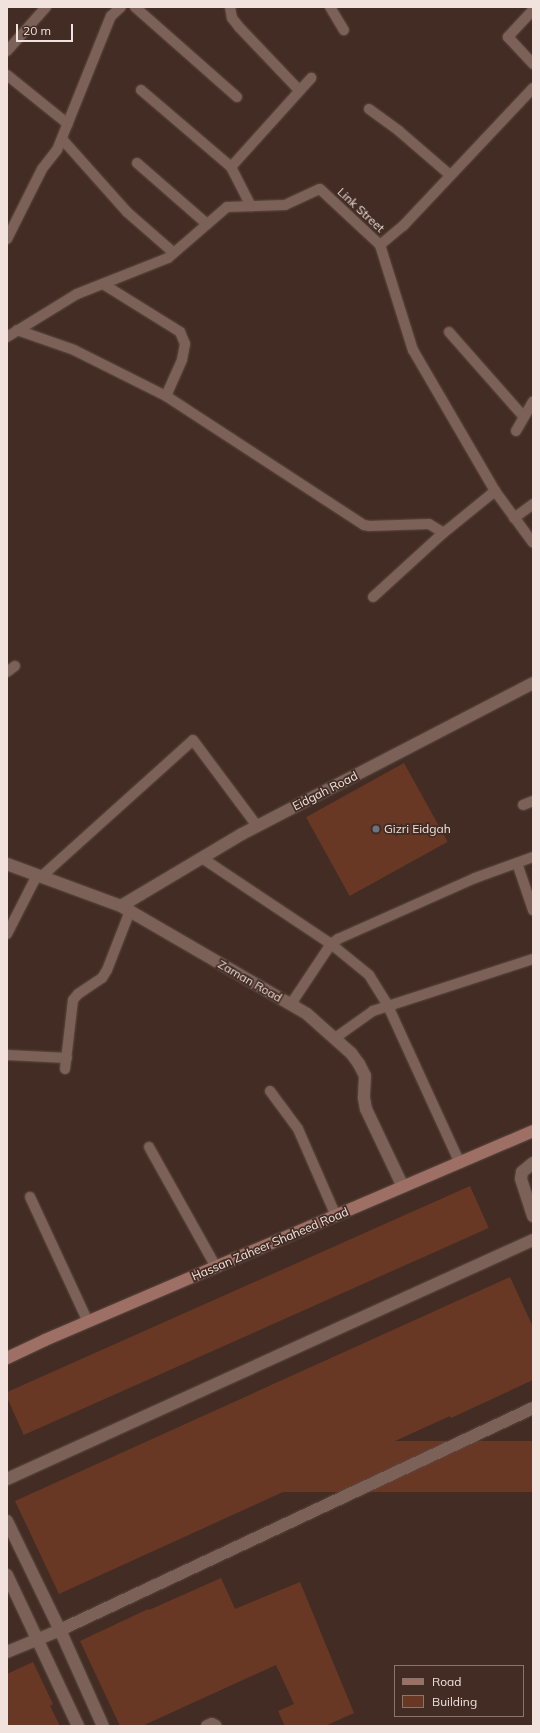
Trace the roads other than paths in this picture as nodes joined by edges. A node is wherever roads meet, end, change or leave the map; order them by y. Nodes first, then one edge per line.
1 (46, 7) edge
2 (121, 7) edge
3 (135, 7) edge
4 (230, 7) edge
5 (330, 7) edge
6 (533, 10) edge
7 (344, 30) dead end
8 (7, 51) edge
9 (533, 64) edge
10 (7, 75) edge
11 (311, 78) dead end
12 (533, 88) edge
13 (141, 90) dead end
14 (300, 91) junction
15 (237, 97) dead end
16 (369, 109) dead end
17 (68, 124) junction
18 (62, 139) junction
19 (136, 163) dead end
20 (231, 167) junction
21 (450, 175) junction
22 (251, 206) junction
23 (208, 224) junction
24 (7, 239) edge
25 (380, 245) junction
26 (174, 253) junction
27 (103, 284) junction
28 (17, 330) junction
29 (449, 332) dead end
30 (7, 337) edge
31 (166, 396) junction
32 (533, 402) edge
33 (524, 417) junction
34 (516, 431) dead end
35 (495, 491) junction
36 (533, 504) edge
37 (514, 518) junction
38 (444, 533) junction
39 (533, 543) edge
40 (373, 597) dead end
41 (533, 683) edge
42 (533, 801) edge
43 (523, 805) dead end
44 (257, 826) junction
45 (533, 857) edge
46 (202, 858) junction
47 (516, 863) junction
48 (7, 864) edge
49 (39, 875) junction
50 (532, 904) edge
51 (125, 908) junction
52 (7, 934) edge
53 (331, 944) junction
54 (533, 959) edge
55 (291, 1004) junction
56 (388, 1006) junction
57 (335, 1038) junction
58 (7, 1055) edge
59 (66, 1058) junction
60 (65, 1069) dead end
61 (270, 1091) dead end
62 (533, 1131) edge
63 (149, 1147) dead end
64 (460, 1163) junction
65 (530, 1165) edge
66 (403, 1187) junction
67 (30, 1197) dead end
68 (336, 1216) junction
69 (533, 1216) edge
70 (533, 1240) edge
71 (216, 1267) junction
72 (88, 1322) junction
73 (7, 1358) edge
74 (533, 1408) edge
75 (7, 1479) edge
76 (7, 1521) edge
77 (7, 1574) edge
78 (60, 1630) junction
79 (38, 1638) junction
80 (7, 1652) edge
81 (78, 1726) edge
82 (103, 1726) edge
83 (207, 1726) edge
84 (216, 1726) edge

1 - 8 lane
2 - 17 lane
3 - 15 lane
4 - 14 lane
5 - 7 lane
6 - 9 lane
10 - 17 lane
11 - 14 lane
12 - 21 lane
13 - 20 lane
14 - 20 lane
16 - 21 lane
17 - 18 lane
18 - 24 lane
18 - 26 lane
19 - 23 lane
20 - 22 lane
21 - 25 lane
22 - 23 lane, Link Street
22 - 25 lane, Link Street
23 - 26 lane, Link Street
25 - 35 lane, Link Street
26 - 27 lane, Link Street
27 - 28 lane, Link Street
27 - 31 lane
28 - 30 lane, Link Street
28 - 31 lane
29 - 33 lane
31 - 38 lane
32 - 33 lane
33 - 34 lane
35 - 37 lane, Link Street
35 - 38 lane
36 - 37 lane
37 - 39 lane, Link Street
38 - 40 lane
41 - 44 street, Eidgah Road
42 - 43 lane
44 - 46 street, Eidgah Road
44 - 49 lane
45 - 47 lane
46 - 51 street, Eidgah Road
46 - 53 lane
47 - 50 lane
47 - 53 lane
48 - 49 street, Zaman Road
49 - 51 street, Zaman Road
49 - 52 lane
51 - 55 street, Zaman Road
51 - 59 lane
53 - 55 lane
53 - 56 lane
54 - 56 lane
55 - 57 street, Zaman Road
56 - 57 lane
56 - 64 lane
57 - 66 street, Zaman Road
58 - 59 lane
59 - 60 lane
61 - 68 lane
62 - 64 street, Hassan Zaheer Shaheed Road
63 - 71 lane
64 - 66 street, Hassan Zaheer Shaheed Road
65 - 69 street
66 - 68 street, Hassan Zaheer Shaheed Road
67 - 72 lane
68 - 71 street, Hassan Zaheer Shaheed Road
70 - 75 street
71 - 72 street, Hassan Zaheer Shaheed Road
72 - 73 street, Hassan Zaheer Shaheed Road
74 - 78 street
76 - 78 street
77 - 79 street
78 - 79 street
78 - 82 street
79 - 80 street
79 - 81 street
83 - 84 street

